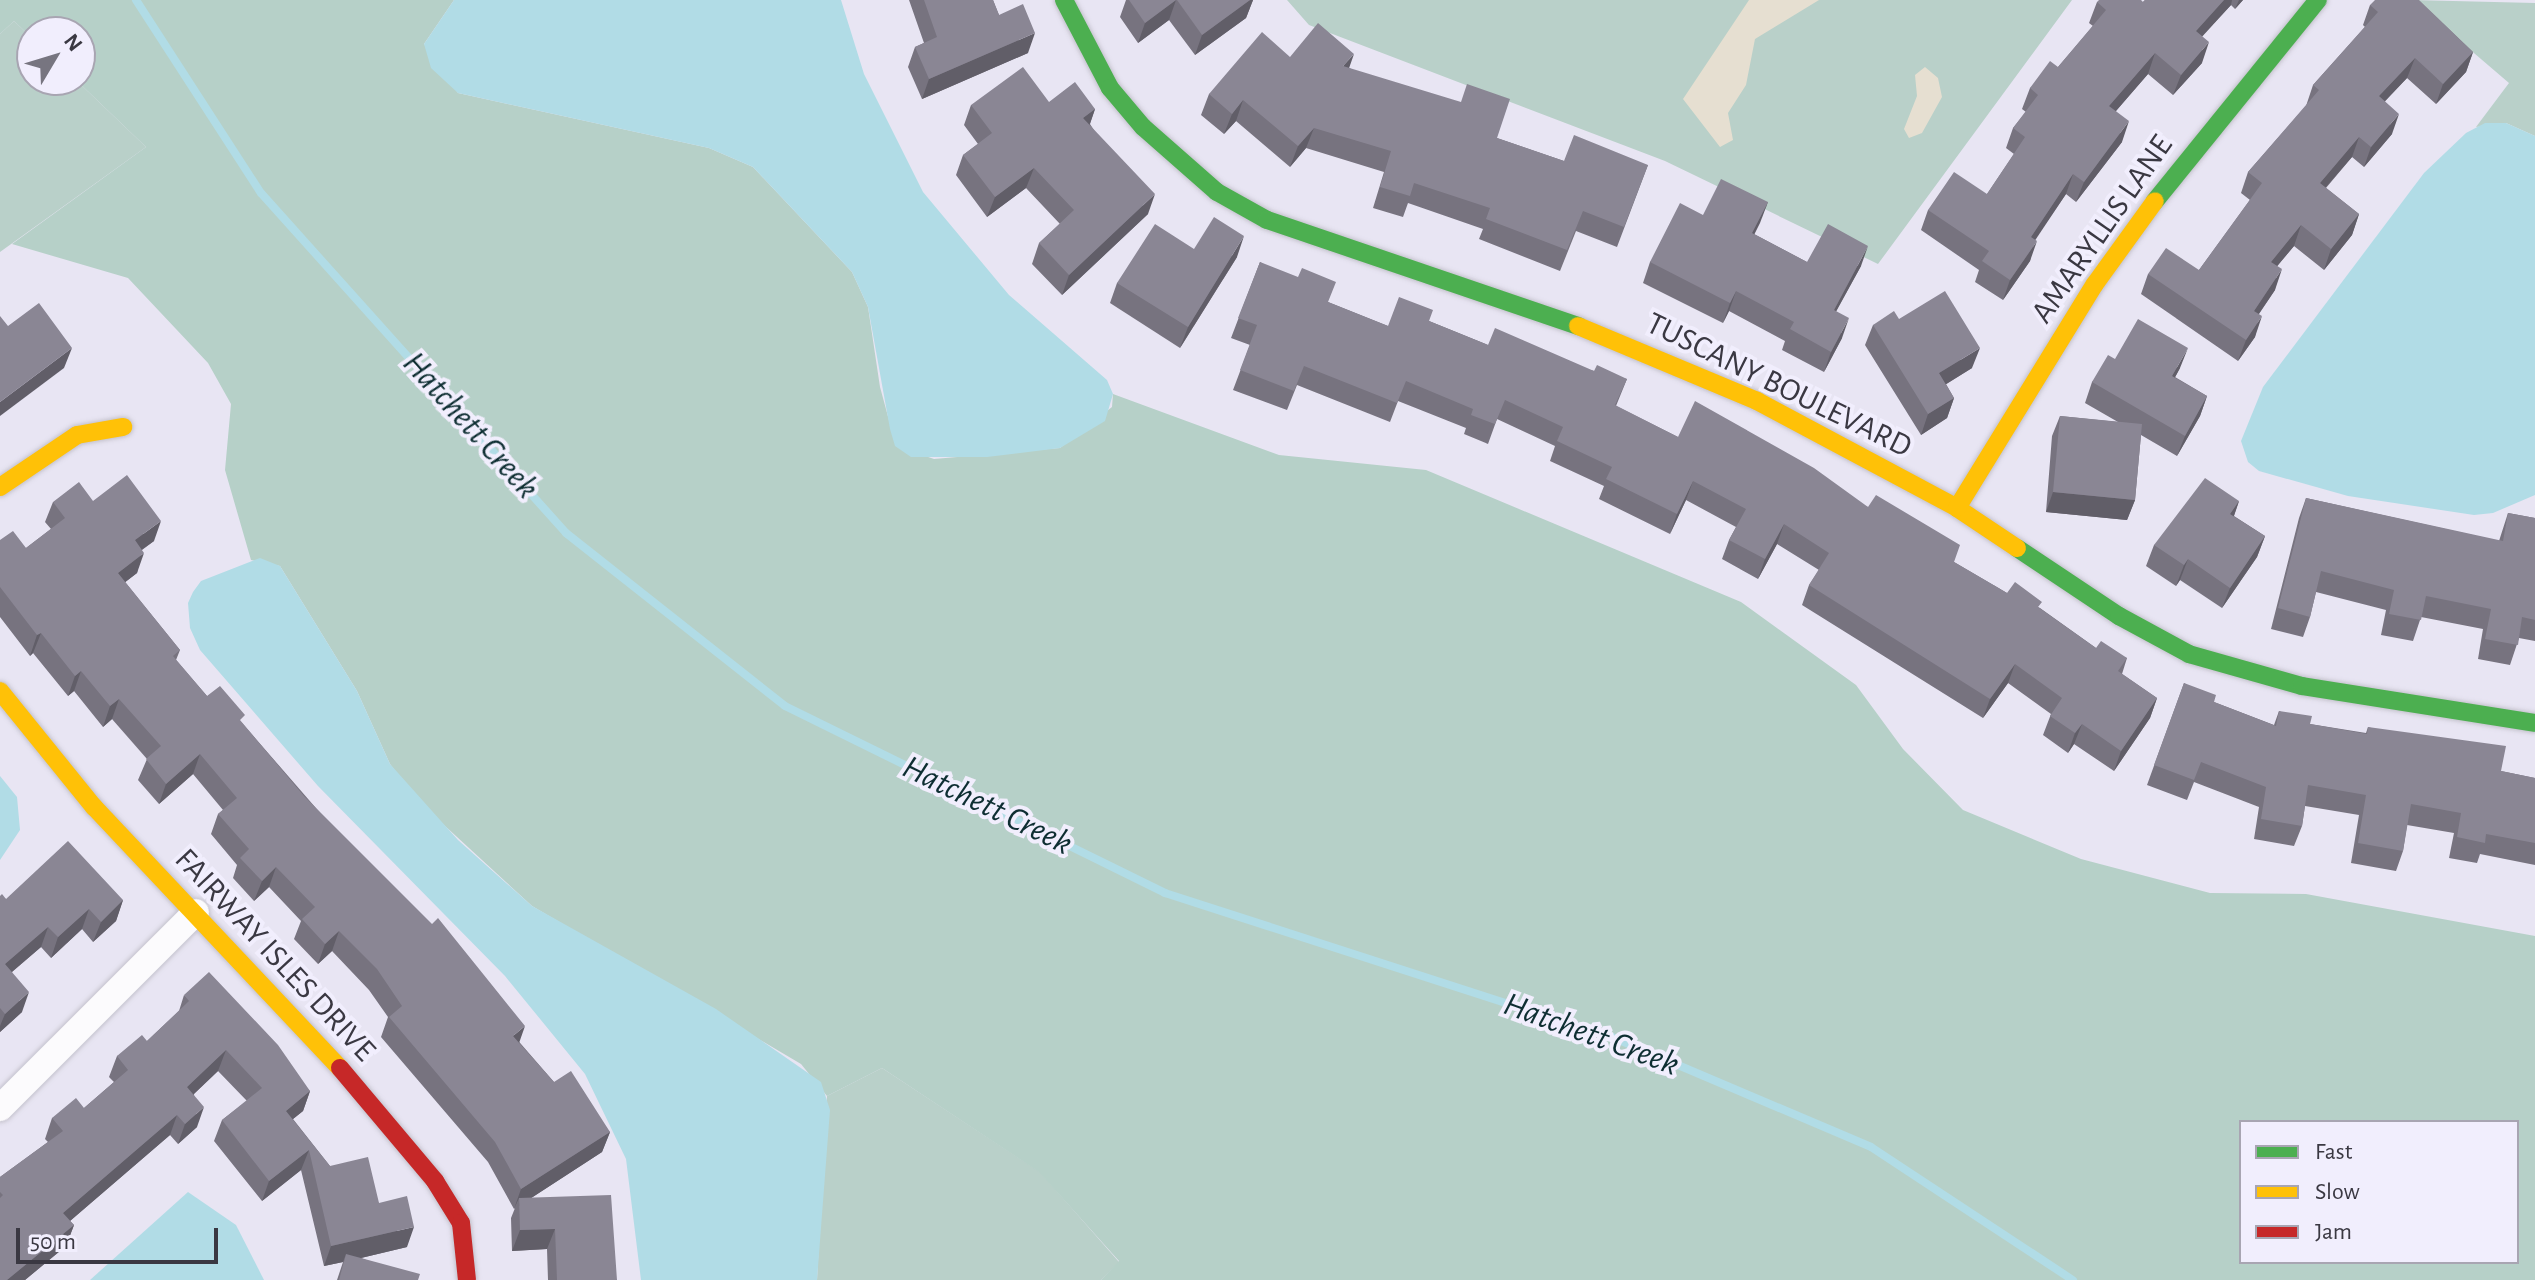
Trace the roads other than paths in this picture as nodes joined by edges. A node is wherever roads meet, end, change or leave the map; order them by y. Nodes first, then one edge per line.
1 (1064, 0) edge
2 (2318, 0) edge
3 (123, 427) dead end
4 (0, 487) edge
5 (1957, 508) junction
6 (0, 691) edge
7 (2535, 723) edge
8 (196, 912) junction
9 (0, 1108) edge
10 (467, 1280) edge

1 - 5 street, TUSCANY BOULEVARD
2 - 5 street, AMARYLLIS LANE
3 - 4 street
5 - 7 street, TUSCANY BOULEVARD
6 - 8 street, FAIRWAY ISLES DRIVE
8 - 9 street
8 - 10 street, FAIRWAY ISLES DRIVE

